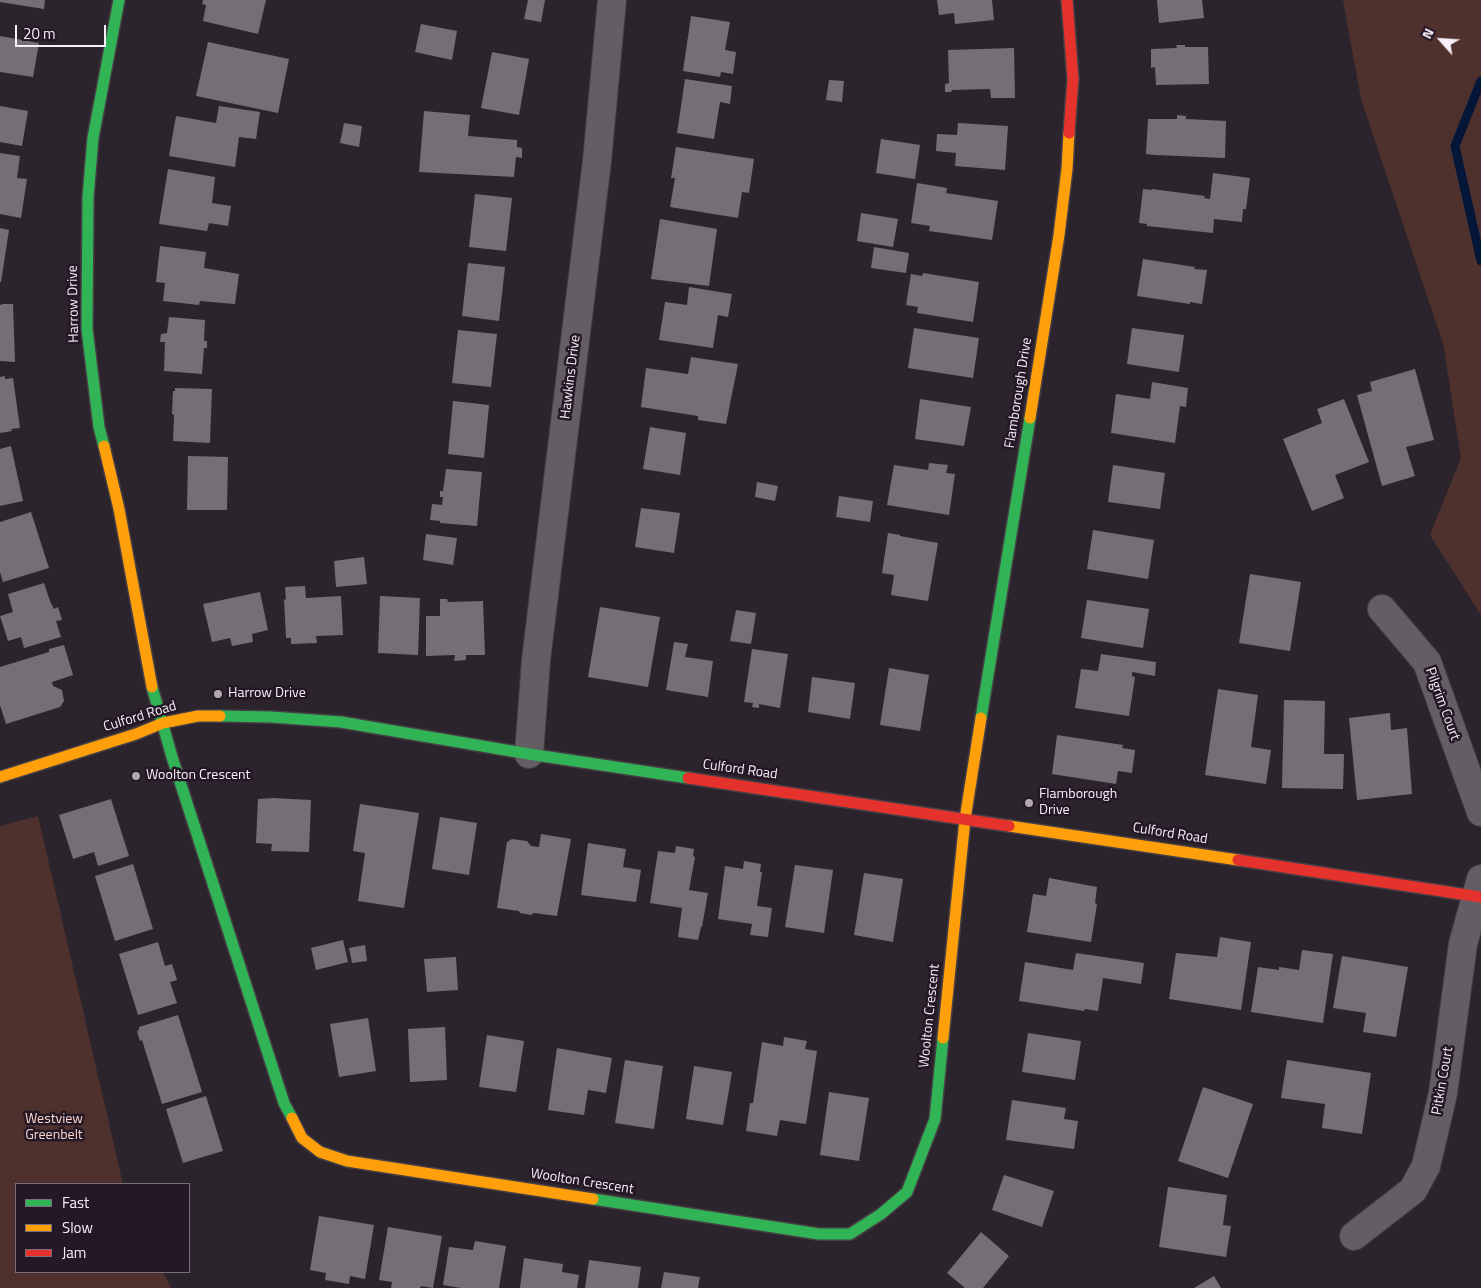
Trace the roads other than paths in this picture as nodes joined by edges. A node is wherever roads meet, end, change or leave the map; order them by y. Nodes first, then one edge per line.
1 (119, 0) edge
2 (612, 0) edge
3 (1067, 0) edge
4 (1382, 609) dead end
5 (163, 723) junction
6 (529, 754) junction
7 (0, 777) edge
8 (1481, 812) edge
9 (965, 819) junction
10 (1479, 891) edge
11 (1354, 1236) dead end

1 - 5 street, Harrow Drive
2 - 6 street, Hawkins Drive
3 - 9 street, Flamborough Drive
4 - 8 street, Pilgrim Court
5 - 6 street, Culford Road
5 - 7 street, Culford Road
5 - 9 street, Woolton Crescent
6 - 9 street, Culford Road
9 - 10 street, Culford Road
10 - 11 street, Pitkin Court

